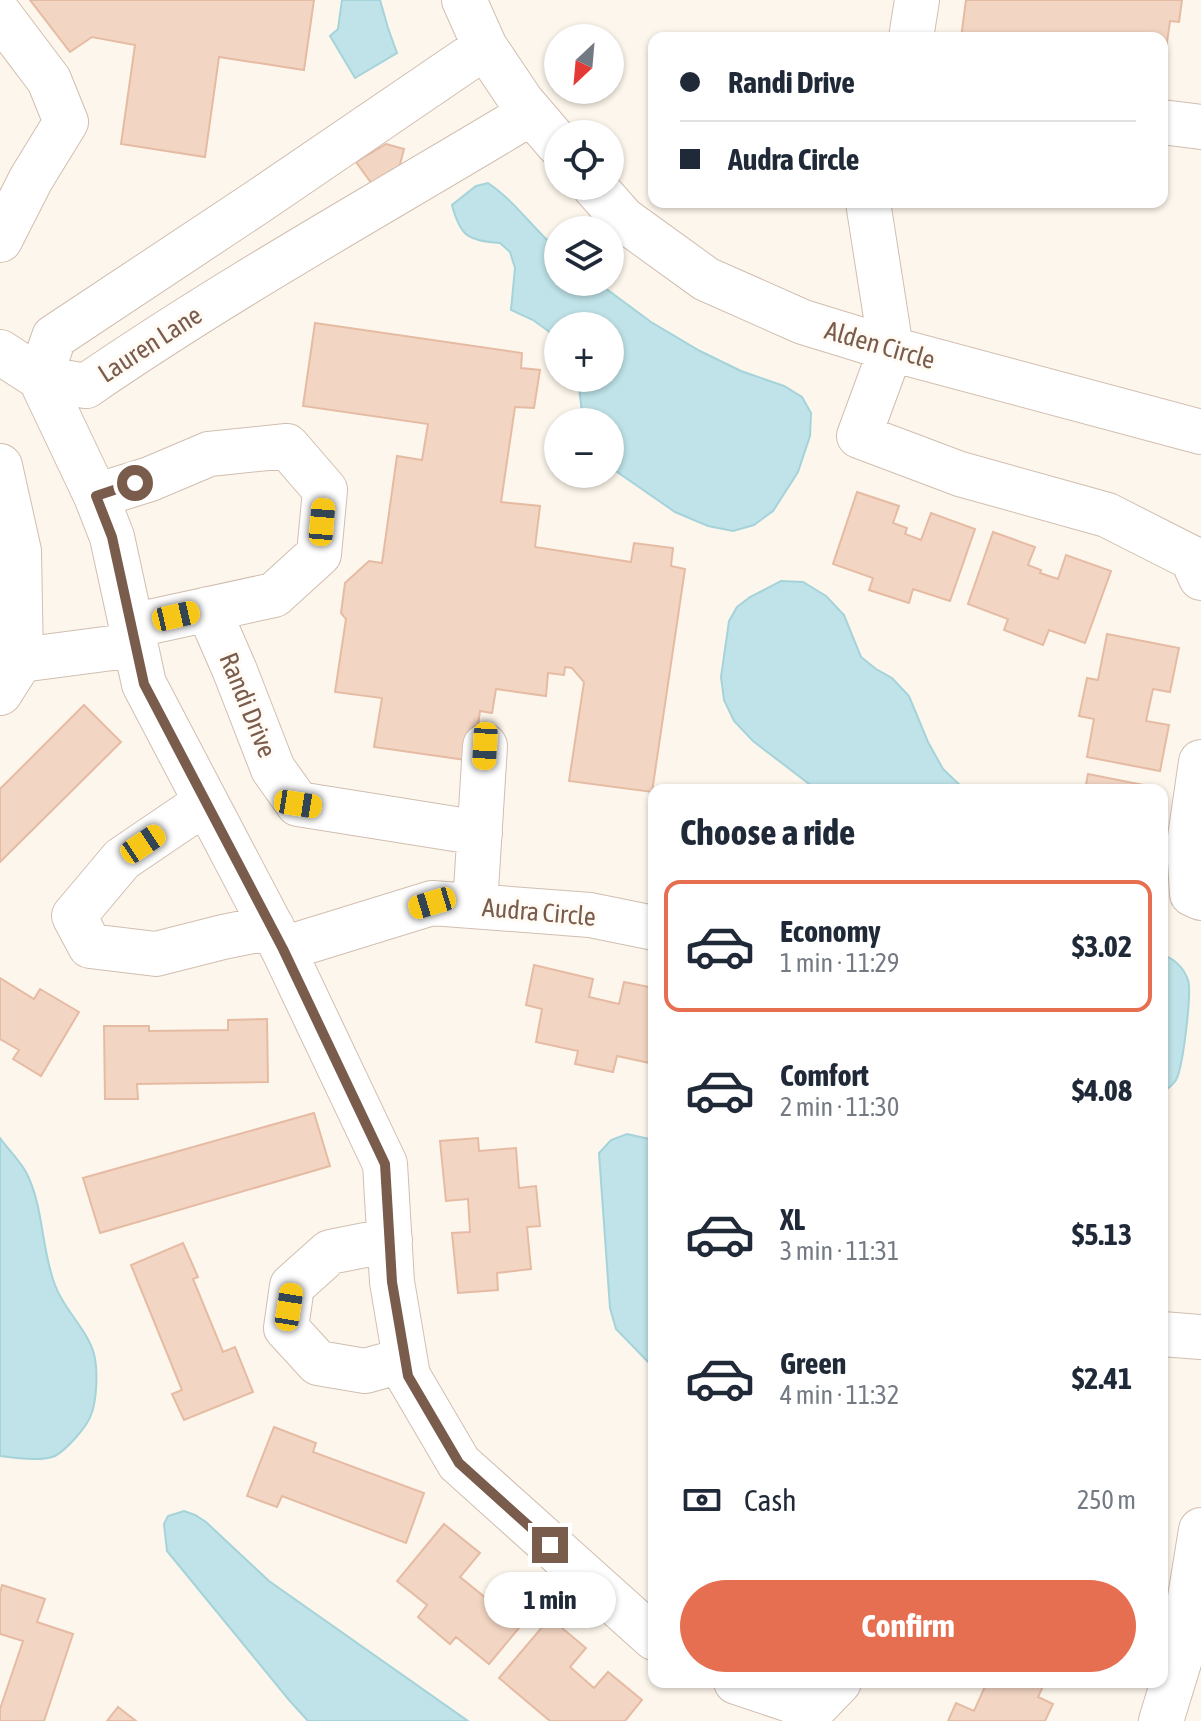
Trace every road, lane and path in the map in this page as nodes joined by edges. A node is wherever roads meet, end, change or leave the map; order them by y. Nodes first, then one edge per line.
1 (464, 0) edge
2 (917, 0) edge
3 (0, 15) edge
4 (912, 32) edge
5 (485, 47) junction
6 (544, 129) edge
7 (16, 171) edge
8 (606, 200) edge
9 (869, 208) edge
10 (0, 240) edge
11 (891, 349) junction
12 (0, 352) edge
13 (40, 378) junction
14 (1201, 432) edge
15 (0, 466) edge
16 (96, 496) junction
17 (8, 536) edge
18 (1201, 578) edge
19 (208, 609) junction
20 (133, 636) junction
21 (11, 676) edge
22 (485, 746) dead end
23 (1201, 762) edge
24 (206, 802) junction
25 (480, 833) junction
26 (1201, 898) edge
27 (475, 906) junction
28 (648, 927) edge
29 (278, 938) junction
30 (390, 1240) junction
31 (1168, 1334) edge
32 (1201, 1337) edge
33 (405, 1360) junction
34 (1201, 1530) edge
35 (1195, 1609) edge
36 (648, 1633) edge
37 (754, 1688) edge
38 (833, 1688) edge
39 (1161, 1721) edge

1 - 5 street
2 - 4 street
3 - 7 street
5 - 6 street
5 - 13 street
6 - 13 street, Lauren Lane
7 - 10 street
8 - 11 street, Alden Circle
9 - 11 street
11 - 14 street, Alden Circle
11 - 18 street
12 - 13 street
13 - 16 street
15 - 17 street
16 - 19 street
16 - 20 street
17 - 21 street
19 - 20 street
19 - 25 street, Randi Drive
20 - 21 street
20 - 24 street
22 - 25 street
23 - 26 street
24 - 29 street
24 - 29 street, Audra Circle
25 - 27 street
27 - 28 street, Audra Circle
27 - 29 street, Audra Circle
29 - 30 street
30 - 33 street
30 - 33 street
31 - 32 street
33 - 36 street
34 - 35 street
35 - 39 street
37 - 38 street

